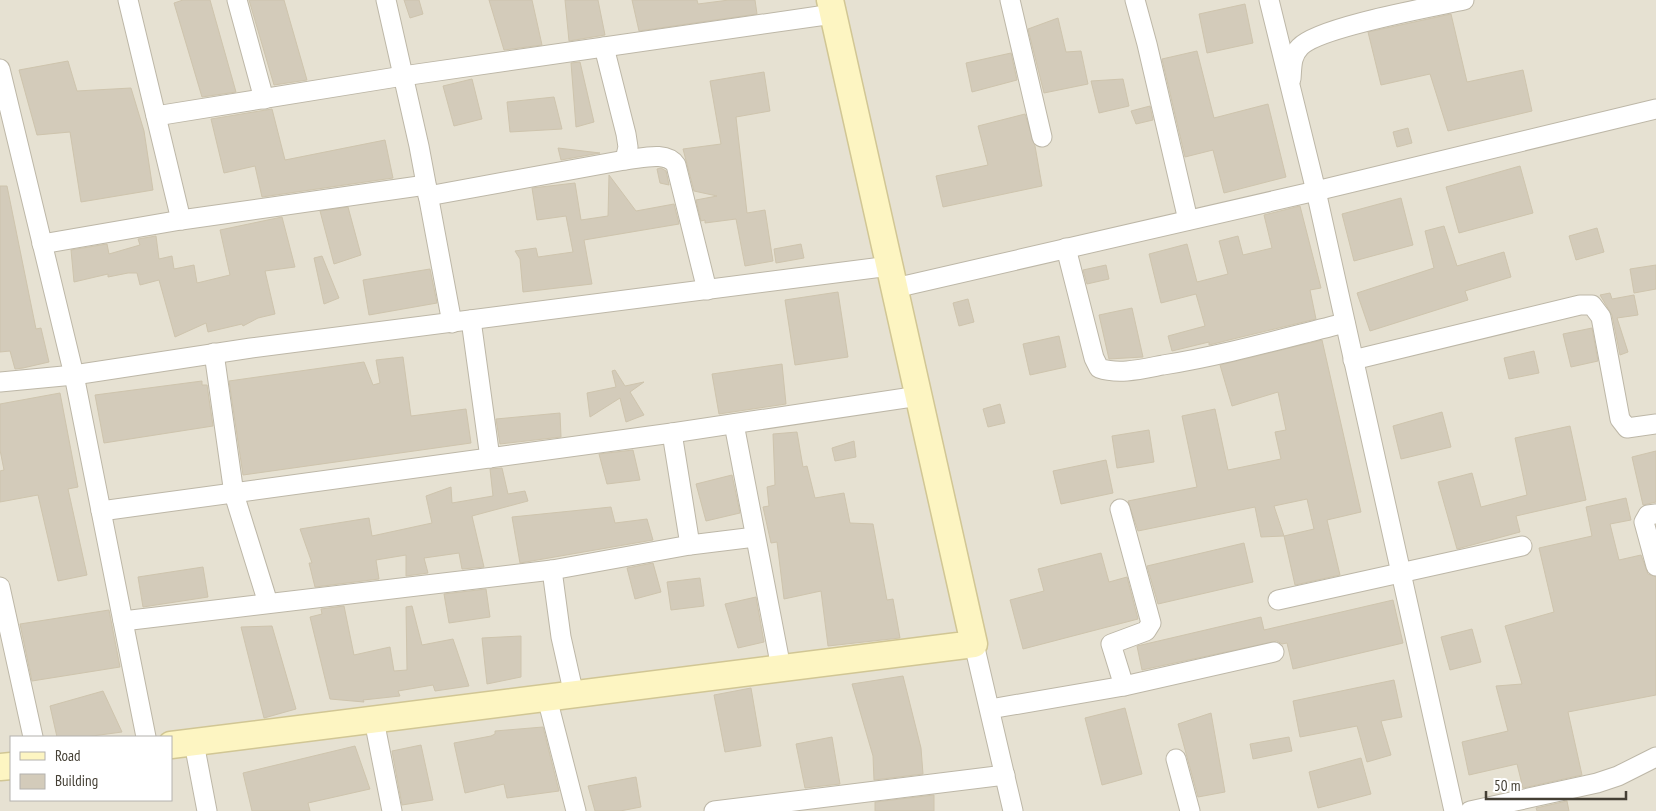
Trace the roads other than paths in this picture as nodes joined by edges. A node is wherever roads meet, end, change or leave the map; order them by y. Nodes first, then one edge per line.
1 (128, 0) edge
2 (237, 0) edge
3 (386, 0) edge
4 (1010, 0) edge
5 (1135, 0) edge
6 (1269, 0) edge
7 (1464, 0) edge
8 (832, 7) edge
9 (604, 47) junction
10 (0, 69) edge
11 (403, 76) junction
12 (1290, 89) junction
13 (264, 99) junction
14 (1656, 109) edge
15 (156, 116) junction
16 (1042, 137) dead end
17 (625, 160) junction
18 (427, 190) junction
19 (1316, 191) junction
20 (181, 220) junction
21 (1188, 220) junction
22 (42, 244) junction
23 (1066, 248) junction
24 (892, 277) junction
25 (707, 290) junction
26 (471, 320) junction
27 (452, 323) junction
28 (1345, 323) junction
29 (214, 353) junction
30 (1353, 360) junction
31 (74, 375) junction
32 (0, 382) edge
33 (919, 396) junction
34 (734, 424) junction
35 (1656, 424) edge
36 (672, 433) junction
37 (490, 458) junction
38 (234, 494) junction
39 (1120, 508) dead end
40 (101, 511) junction
41 (1656, 514) edge
42 (755, 537) junction
43 (690, 545) junction
44 (1522, 546) dead end
45 (1656, 566) edge
46 (552, 570) junction
47 (1401, 572) junction
48 (0, 587) edge
49 (1278, 600) dead end
50 (268, 603) junction
51 (123, 621) junction
52 (974, 644) junction
53 (1274, 652) dead end
54 (781, 668) junction
55 (1124, 686) junction
56 (574, 695) junction
57 (547, 698) junction
58 (990, 710) junction
59 (374, 720) junction
60 (33, 736) edge
61 (146, 736) edge
62 (182, 744) edge
63 (1656, 757) edge
64 (1176, 759) dead end
65 (1005, 775) junction
66 (814, 805) edge
67 (208, 811) edge
68 (392, 811) edge
69 (576, 811) edge
70 (714, 811) edge
71 (1013, 811) edge
72 (1190, 811) edge
73 (1454, 811) edge
74 (1470, 811) edge

1 - 15 street
2 - 13 street
3 - 11 street
4 - 16 street
5 - 21 street
6 - 12 street
7 - 12 street
8 - 9 street
8 - 24 street
9 - 11 street
9 - 17 street
10 - 22 street
11 - 13 street
11 - 18 street
12 - 19 street
13 - 15 street
14 - 19 street
15 - 20 street
17 - 18 street
17 - 25 street
18 - 20 street
18 - 27 street
19 - 21 street
19 - 28 street
20 - 22 street
21 - 23 street
22 - 31 street
23 - 24 street
23 - 28 street
24 - 25 street
24 - 33 street
25 - 26 street
26 - 27 street
26 - 37 street
27 - 29 street
28 - 30 street
29 - 31 street
29 - 38 street
30 - 35 street
30 - 47 street
31 - 32 street
31 - 40 street
33 - 34 street
33 - 52 street
34 - 36 street
34 - 42 street
36 - 37 street
36 - 43 street
37 - 38 street
38 - 40 street
38 - 50 street
39 - 55 street
40 - 51 street
41 - 45 street
42 - 43 street
42 - 54 street
43 - 46 street
44 - 47 street
46 - 50 street
46 - 56 street
47 - 49 street
47 - 73 street
48 - 60 street
50 - 51 street
51 - 61 street
52 - 54 street
52 - 58 street
53 - 55 street
54 - 56 street
55 - 58 street
56 - 57 street
57 - 59 street
57 - 69 street
58 - 65 street
59 - 62 street
59 - 68 street
62 - 67 street
63 - 74 street
64 - 72 street
65 - 66 street
65 - 71 street
66 - 70 street

